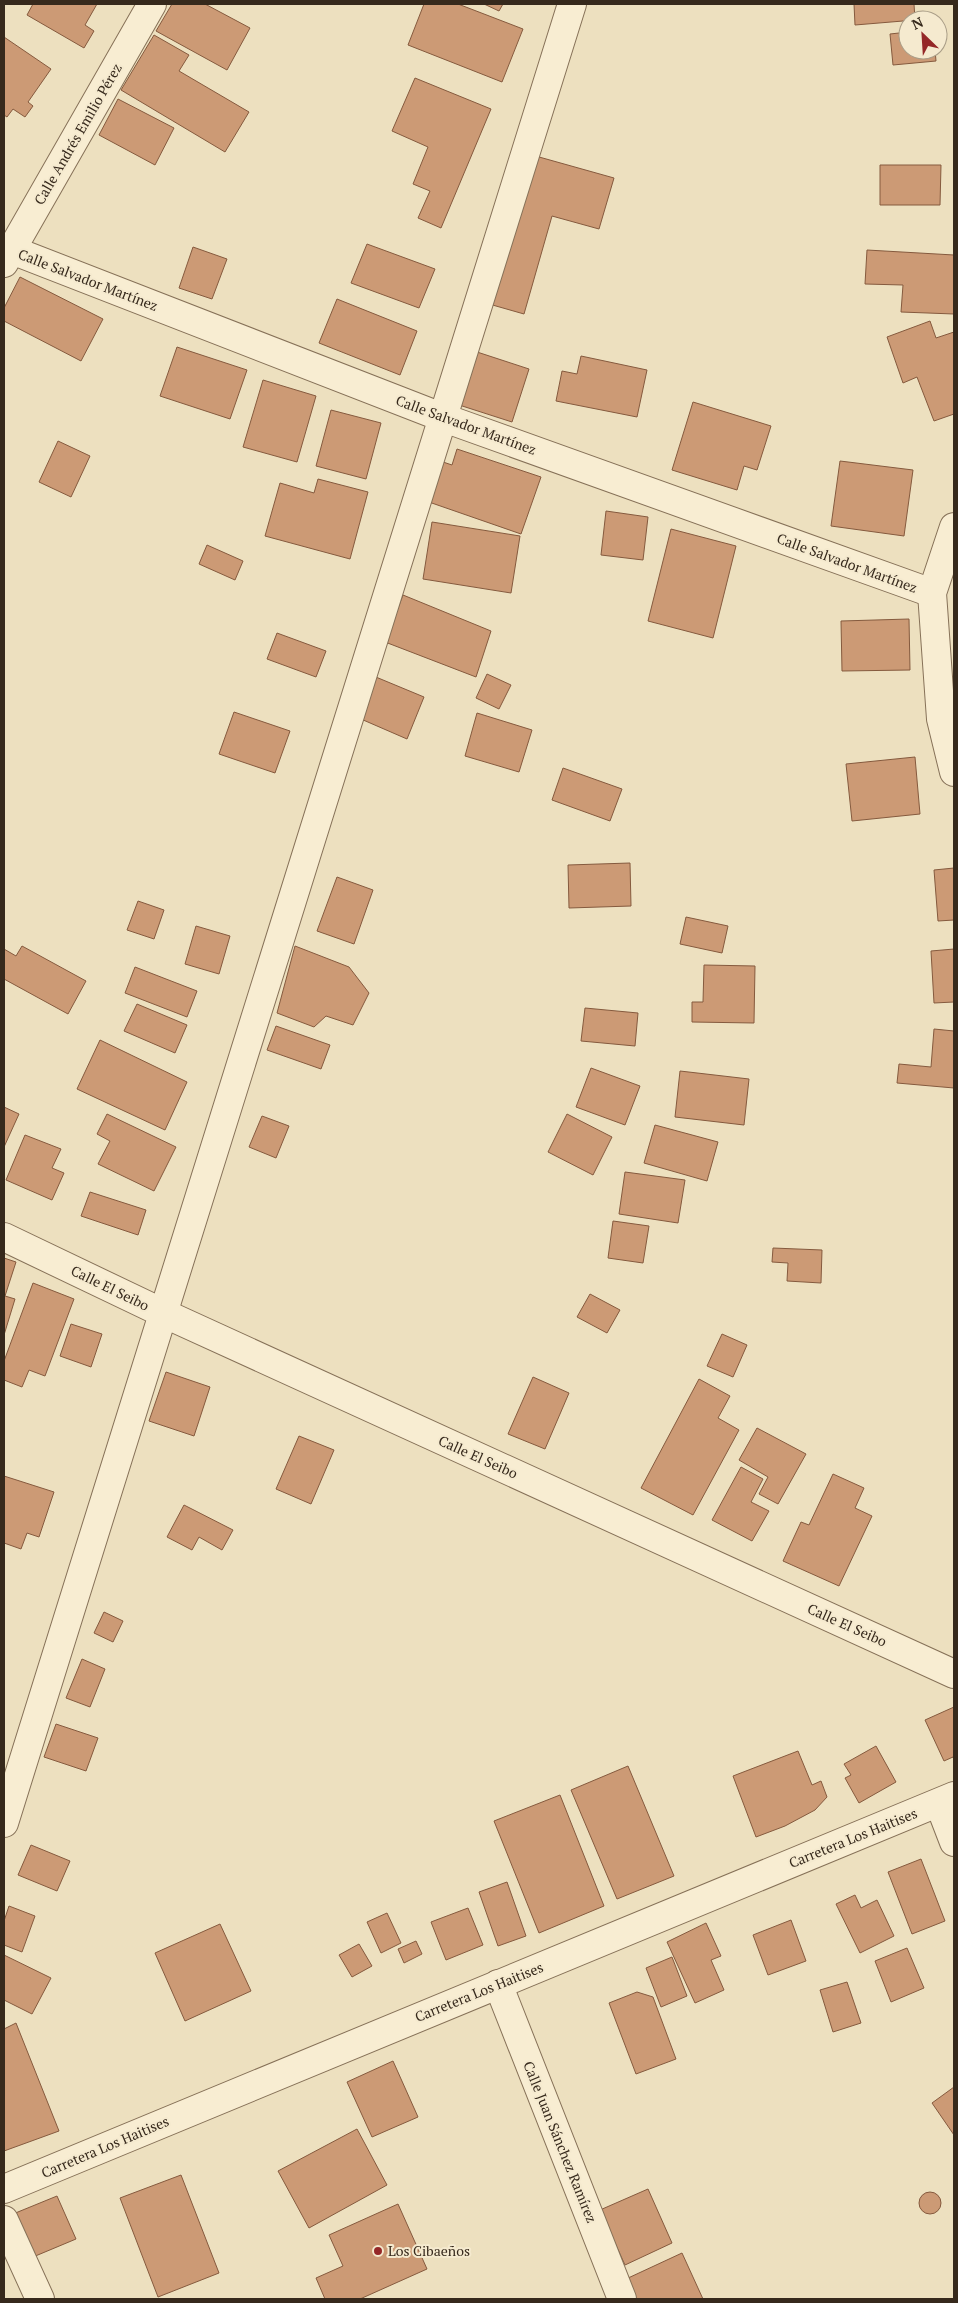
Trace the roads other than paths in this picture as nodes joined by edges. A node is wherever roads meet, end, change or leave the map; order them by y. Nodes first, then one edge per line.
1 (152, 4) edge
2 (572, 4) edge
3 (6, 254) edge
4 (444, 418) junction
5 (954, 527) edge
6 (932, 593) junction
7 (954, 772) edge
8 (4, 1237) edge
9 (162, 1313) junction
10 (954, 1674) edge
11 (8, 1792) edge
12 (947, 1800) edge
13 (4, 1823) edge
14 (954, 1842) edge
15 (498, 1984) junction
16 (4, 2189) edge
17 (4, 2220) edge
18 (40, 2299) edge
19 (622, 2299) edge

1 - 3 street, Calle Andrés Emilio Pérez
2 - 4 street
3 - 4 street, Calle Salvador Martínez
4 - 6 street, Calle Salvador Martínez
4 - 9 street
5 - 6 street
6 - 7 street
8 - 9 street, Calle El Seibo
9 - 10 street, Calle El Seibo
9 - 11 street
11 - 13 street
12 - 14 street
12 - 15 street, Carretera Los Haitises
15 - 16 street, Carretera Los Haitises
15 - 19 street, Calle Juan Sánchez Ramírez
17 - 18 street

